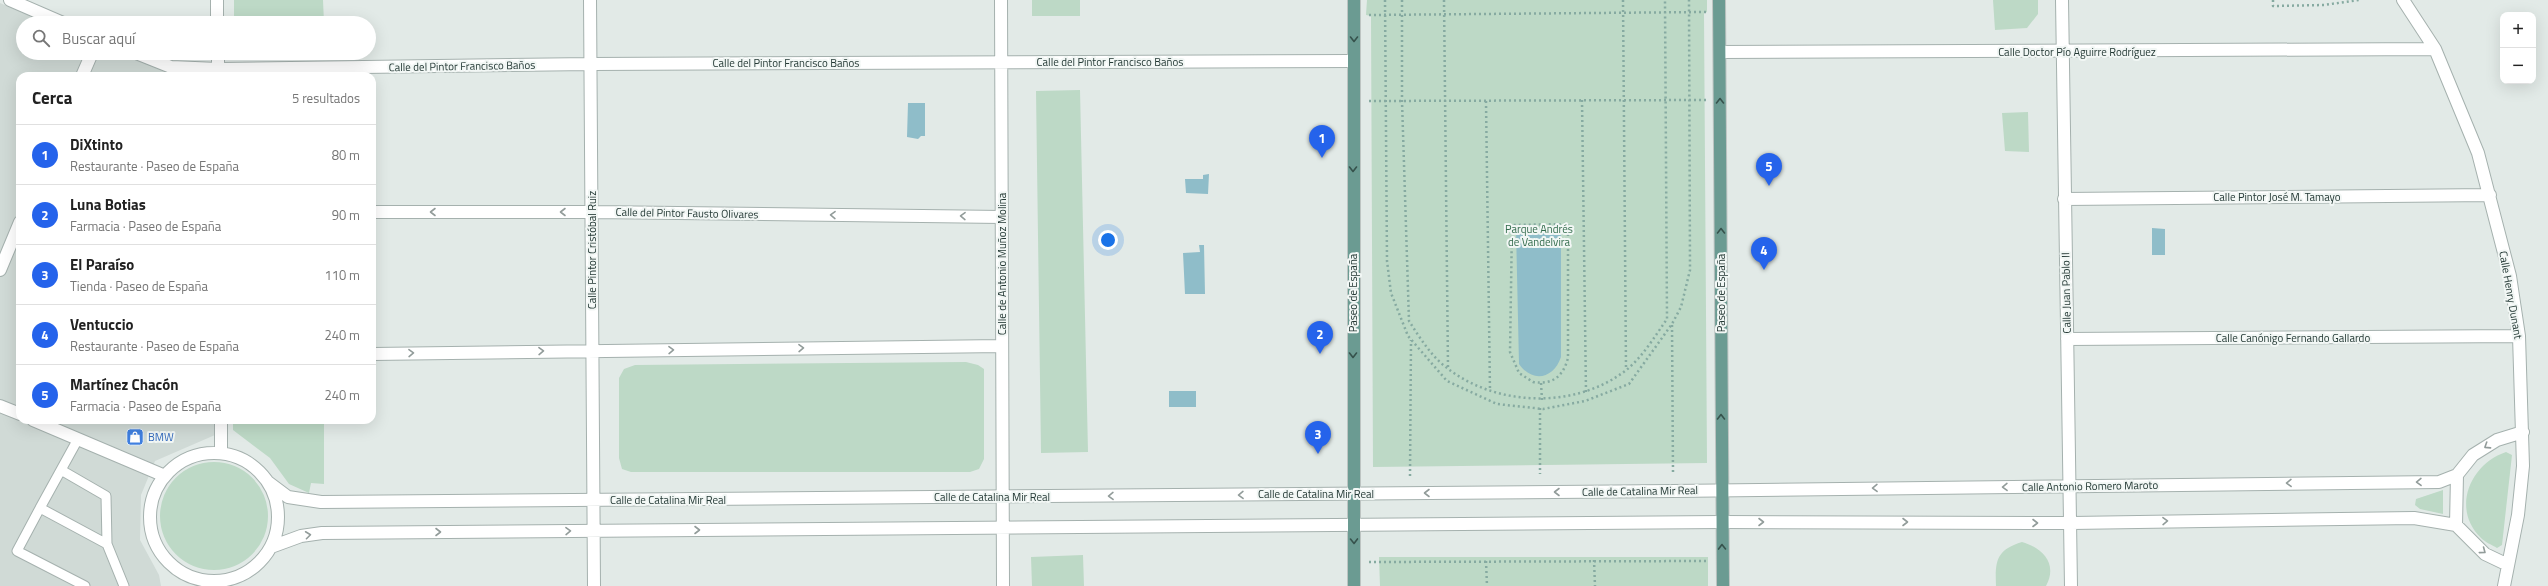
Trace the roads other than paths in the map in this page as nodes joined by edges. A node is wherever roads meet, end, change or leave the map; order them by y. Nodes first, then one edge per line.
1 (10, 0) edge
2 (217, 0) edge
3 (590, 0) edge
4 (1001, 0) edge
5 (1354, 0) edge
6 (1720, 0) edge
7 (2062, 0) edge
8 (2403, 0) edge
9 (47, 16) edge
10 (217, 16) edge
11 (2435, 49) junction
12 (1720, 52) junction
13 (2062, 52) junction
14 (89, 60) edge
15 (154, 60) edge
16 (218, 60) edge
17 (1354, 61) junction
18 (1001, 63) junction
19 (591, 64) junction
20 (84, 72) edge
21 (181, 72) edge
22 (218, 72) edge
23 (2490, 195) junction
24 (2064, 199) junction
25 (376, 212) edge
26 (592, 212) junction
27 (1002, 217) junction
28 (16, 232) edge
29 (0, 270) edge
30 (2519, 336) junction
31 (2067, 339) junction
32 (1002, 346) junction
33 (592, 351) junction
34 (376, 354) edge
35 (0, 406) edge
36 (16, 412) edge
37 (42, 424) edge
38 (221, 424) edge
39 (2523, 432) junction
40 (78, 439) junction
41 (221, 453) junction
42 (61, 470) junction
43 (2457, 475) junction
44 (165, 476) junction
45 (268, 482) junction
46 (2070, 486) junction
47 (1722, 490) junction
48 (1353, 494) junction
49 (1002, 497) junction
50 (593, 500) junction
51 (40, 508) junction
52 (1722, 522) junction
53 (2072, 523) junction
54 (1354, 525) junction
55 (2456, 525) junction
56 (1003, 528) junction
57 (594, 531) junction
58 (107, 544) junction
59 (271, 547) junction
60 (2508, 565) junction
61 (194, 582) edge
62 (85, 586) edge
63 (124, 586) edge
64 (594, 586) edge
65 (1003, 586) edge
66 (1354, 586) edge
67 (1723, 586) edge
68 (2071, 586) edge
69 (2504, 586) edge

1 - 9 street
2 - 10 street
3 - 19 street, Calle Pintor Cristóbal Ruiz
4 - 18 street, Calle de Antonio Muñoz Molina
5 -> 17 main road, Paseo de España
6 - 12 main road, Paseo de España
7 - 13 street, Calle Juan Pablo II
8 - 11 street, Calle Henry Dunant
11 - 13 street, Calle Doctor Pío Aguirre Rodríguez
11 - 23 street, Calle Henry Dunant
12 - 13 street, Calle Doctor Pío Aguirre Rodríguez
47 -> 12 main road, Paseo de España
13 - 24 street, Calle Juan Pablo II
14 - 20 street
15 - 21 street, Calle del Pintor Francisco Baños
16 - 22 street
17 - 18 street, Calle del Pintor Francisco Baños
17 -> 48 main road, Paseo de España
18 - 19 street, Calle del Pintor Francisco Baños
18 - 27 street, Calle de Antonio Muñoz Molina
19 - 22 street, Calle del Pintor Francisco Baños
19 - 26 street, Calle Pintor Cristóbal Ruiz
21 - 22 street, Calle del Pintor Francisco Baños
23 - 24 street, Calle Pintor José M. Tamayo
23 - 30 street, Calle Henry Dunant
24 - 31 street, Calle Juan Pablo II
26 -> 25 street, Calle del Pintor Fausto Olivares
27 -> 26 street, Calle del Pintor Fausto Olivares
26 - 33 street, Calle Pintor Cristóbal Ruiz
27 - 32 street, Calle de Antonio Muñoz Molina
28 - 29 street
30 - 31 street, Calle Canónigo Fernando Gallardo
30 - 39 street, Calle Henry Dunant
31 - 46 street, Calle Juan Pablo II
33 -> 32 street
32 - 49 street, Calle de Antonio Muñoz Molina
34 -> 33 street
33 - 50 street, Calle Pintor Cristóbal Ruiz
35 - 36 street
37 - 40 street
38 - 41 street
39 -> 43 street
39 - 60 street, Calle Henry Dunant
40 - 42 lane
40 - 44 street
41 - 44 street
41 - 45 street
42 - 51 lane
42 - 58 lane
43 -> 46 street, Calle Antonio Romero Maroto
43 - 55 street
44 - 61 street
45 - 50 street, Calle de Catalina Mir Real
45 - 59 street
46 -> 47 street, Calle Antonio Romero Maroto
46 - 53 street, Calle Juan Pablo II
47 -> 48 street, Calle de Catalina Mir Real
47 - 52 main road, Paseo de España
48 -> 49 street, Calle de Catalina Mir Real
48 - 54 main road, Paseo de España
49 - 50 street, Calle de Catalina Mir Real
49 - 56 street, Calle de Antonio Muñoz Molina
50 - 57 street, Calle Pintor Cristóbal Ruiz
51 - 58 lane
51 - 62 lane
52 -> 53 street
52 - 54 street
67 -> 52 main road, Paseo de España
53 -> 55 street
53 - 68 street, Calle Juan Pablo II
54 - 56 street
54 -> 66 main road, Paseo de España
55 -> 60 street
57 -> 56 street
56 - 65 street, Calle de Antonio Muñoz Molina
59 -> 57 street
57 - 64 street, Calle Pintor Cristóbal Ruiz
58 - 63 lane
59 - 61 street
60 - 69 street, Calle Henry Dunant

